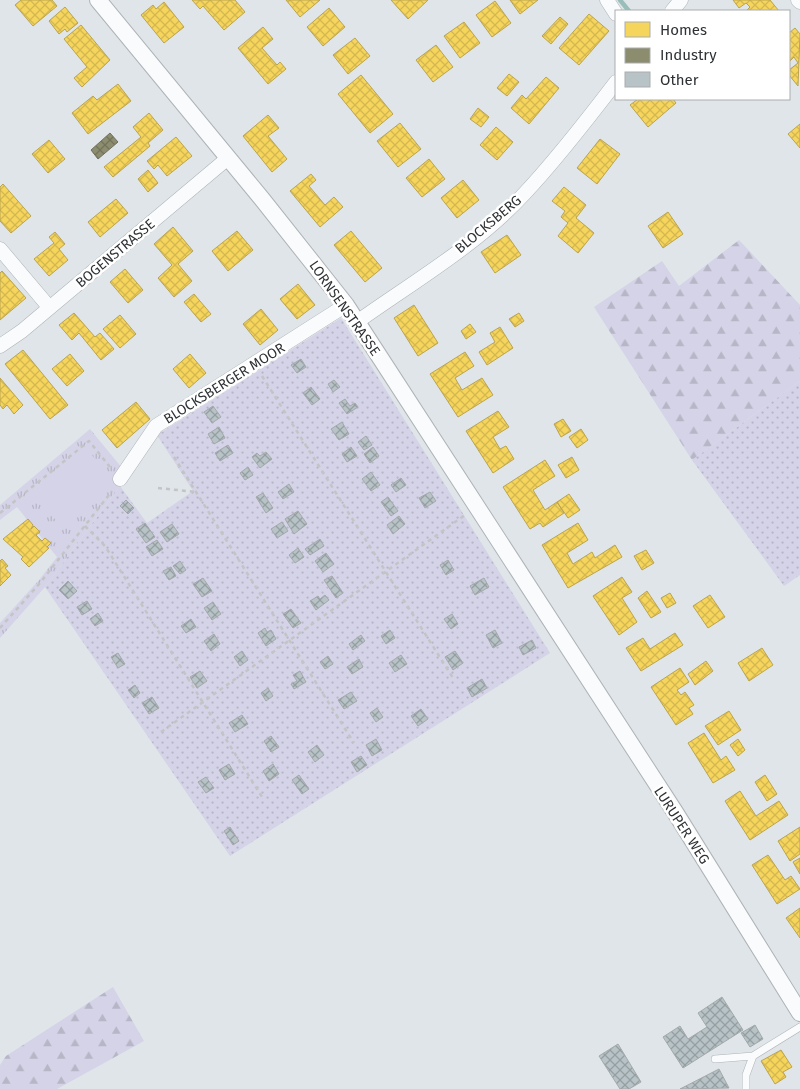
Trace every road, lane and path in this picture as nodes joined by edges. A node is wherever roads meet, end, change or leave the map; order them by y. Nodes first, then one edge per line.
1 (607, 0) edge
2 (681, 0) edge
3 (103, 2) edge
4 (673, 10) edge
5 (615, 12) edge
6 (615, 83) edge
7 (228, 158) junction
8 (0, 249) edge
9 (346, 306) junction
10 (49, 307) junction
11 (357, 322) junction
12 (0, 346) edge
13 (255, 364) junction
14 (174, 457) dead end
15 (120, 479) junction
16 (158, 488) dead end
17 (196, 492) junction
18 (0, 513) edge
19 (467, 514) dead end
20 (85, 526) junction
21 (385, 572) junction
22 (0, 628) edge
23 (560, 639) joint
24 (290, 640) junction
25 (453, 678) dead end
26 (202, 703) junction
27 (161, 732) dead end
28 (354, 743) dead end
29 (264, 800) dead end
30 (800, 1013) edge
31 (800, 1027) edge
32 (753, 1056) junction
33 (715, 1059) dead end
34 (746, 1089) edge

1 - 5 street
2 - 4 street
3 - 7 street, LORNSENSTRASSE
6 - 11 street, BLOCKSBERG
7 - 9 street, LORNSENSTRASSE
7 - 10 street, BOGENSTRASSE
8 - 10 street
9 - 11 street, LORNSENSTRASSE
9 - 13 street, BLOCKSBERGER MOOR
10 - 12 street, BOGENSTRASSE
11 - 23 street, LORNSENSTRASSE
13 - 15 street, BLOCKSBERGER MOOR
13 - 21 path
14 - 17 path
15 - 18 path
15 - 20 path
16 - 17 path
17 - 24 path
19 - 21 path
20 - 22 path
20 - 26 path
21 - 24 path
21 - 25 path
23 - 30 street, LURUPER WEG
24 - 26 path
24 - 28 path
26 - 27 path
26 - 29 path
31 - 32 lane
32 - 33 lane
32 - 34 lane

